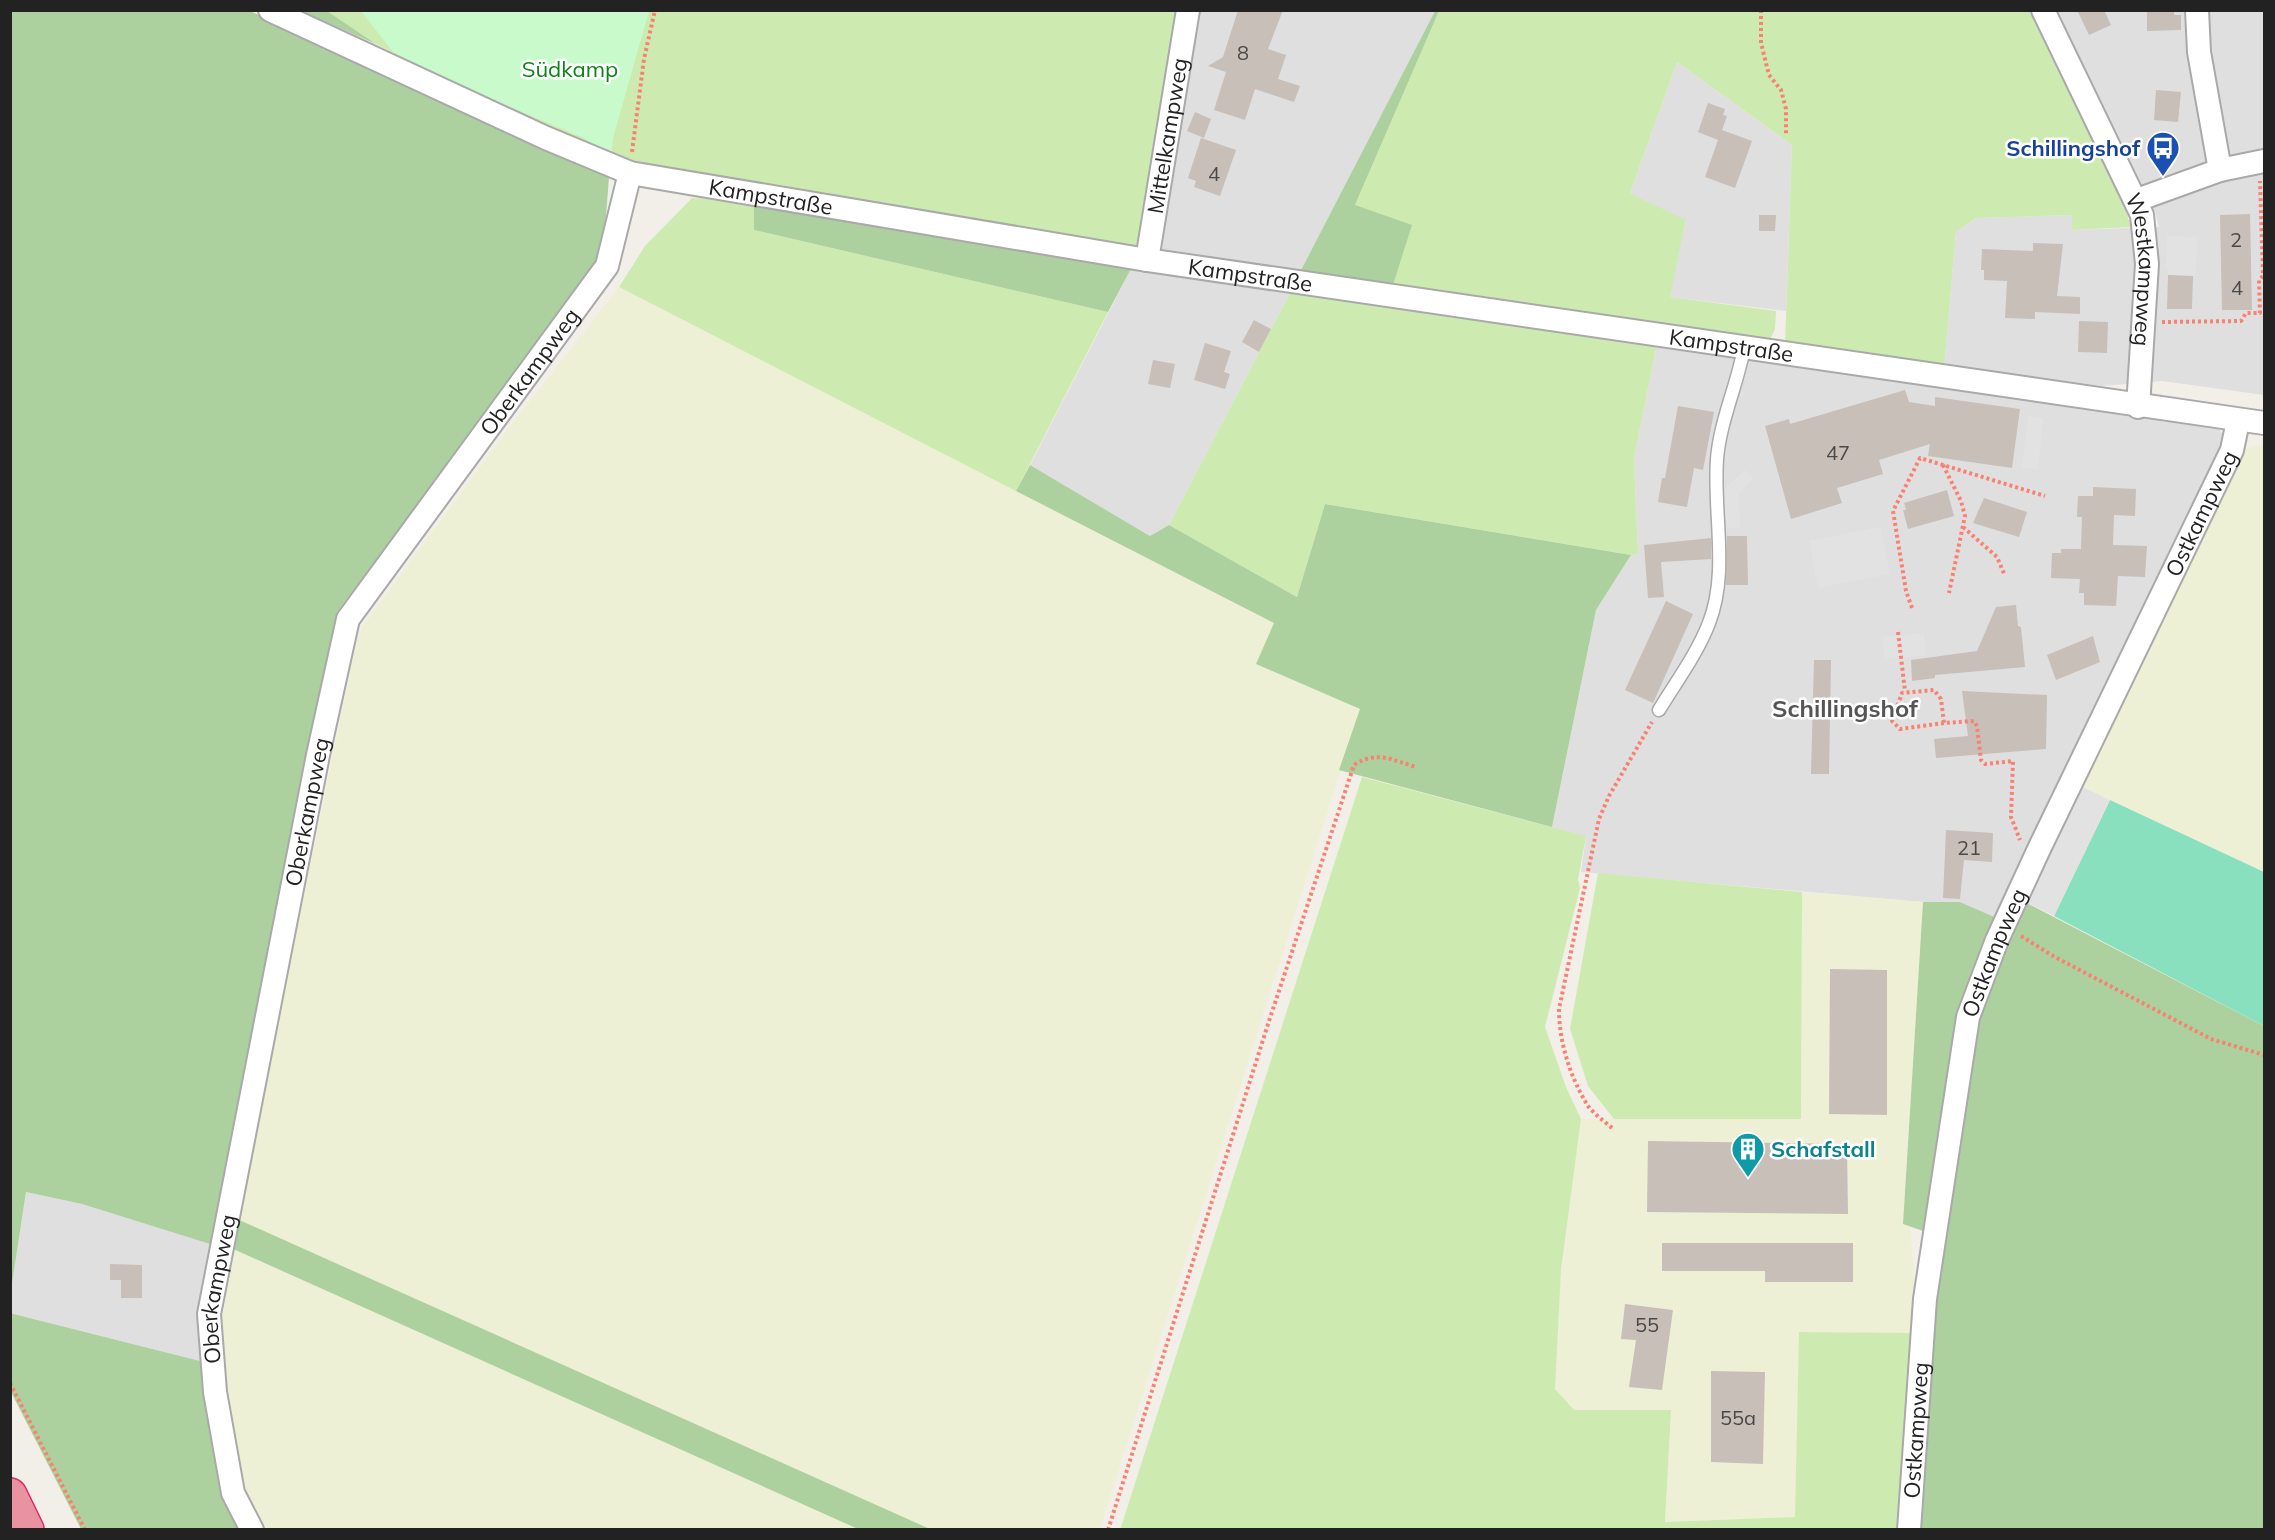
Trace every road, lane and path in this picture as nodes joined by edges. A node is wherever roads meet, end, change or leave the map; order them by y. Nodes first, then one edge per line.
1 (270, 10) edge
2 (655, 10) edge
3 (1188, 10) edge
4 (1761, 10) edge
5 (2043, 10) edge
6 (2197, 10) edge
7 (1786, 134) dead end
8 (2262, 162) edge
9 (2220, 170) junction
10 (630, 173) junction
11 (2137, 200) junction
12 (1148, 260) junction
13 (2144, 321) junction
14 (1744, 348) junction
15 (2138, 406) junction
16 (2238, 422) junction
17 (2265, 423) edge
18 (1943, 465) junction
19 (2045, 496) dead end
20 (1963, 527) junction
21 (2005, 576) dead end
22 (1949, 593) dead end
23 (1912, 608) dead end
24 (1898, 632) dead end
25 (1905, 691) junction
26 (1659, 710) joint
27 (1944, 723) junction
28 (1416, 767) dead end
29 (2039, 849) junction
30 (2004, 925) junction
31 (2265, 1054) edge
32 (1612, 1128) dead end
33 (10, 1383) edge
34 (10, 1495) edge
35 (27, 1530) edge
36 (85, 1530) edge
37 (252, 1530) edge
38 (1108, 1530) edge
39 (1909, 1530) edge

1 - 10 street, Kampstraße
2 - 10 path
3 - 12 street, Mittelkampweg
4 - 7 path
5 - 11 street, Westkampweg
6 - 9 street
8 - 9 street
8 - 13 path
9 - 11 street
10 - 12 street, Kampstraße
10 - 37 street, Oberkampweg
11 - 13 street, Westkampweg
12 - 14 street, Kampstraße
13 - 15 street, Westkampweg
14 - 15 street, Kampstraße
14 - 26 lane
15 - 16 street, Kampstraße
16 - 17 street, Kampstraße
16 - 29 street, Ostkampweg
18 - 19 path
18 - 20 path
18 - 23 path
20 - 21 path
20 - 22 path
24 - 25 path
25 - 27 path
25 - 27 path
26 - 32 path
27 - 29 path
28 - 38 path
29 - 30 street, Ostkampweg
30 - 31 path
30 - 39 street, Ostkampweg
33 - 36 path
34 - 35 highway

